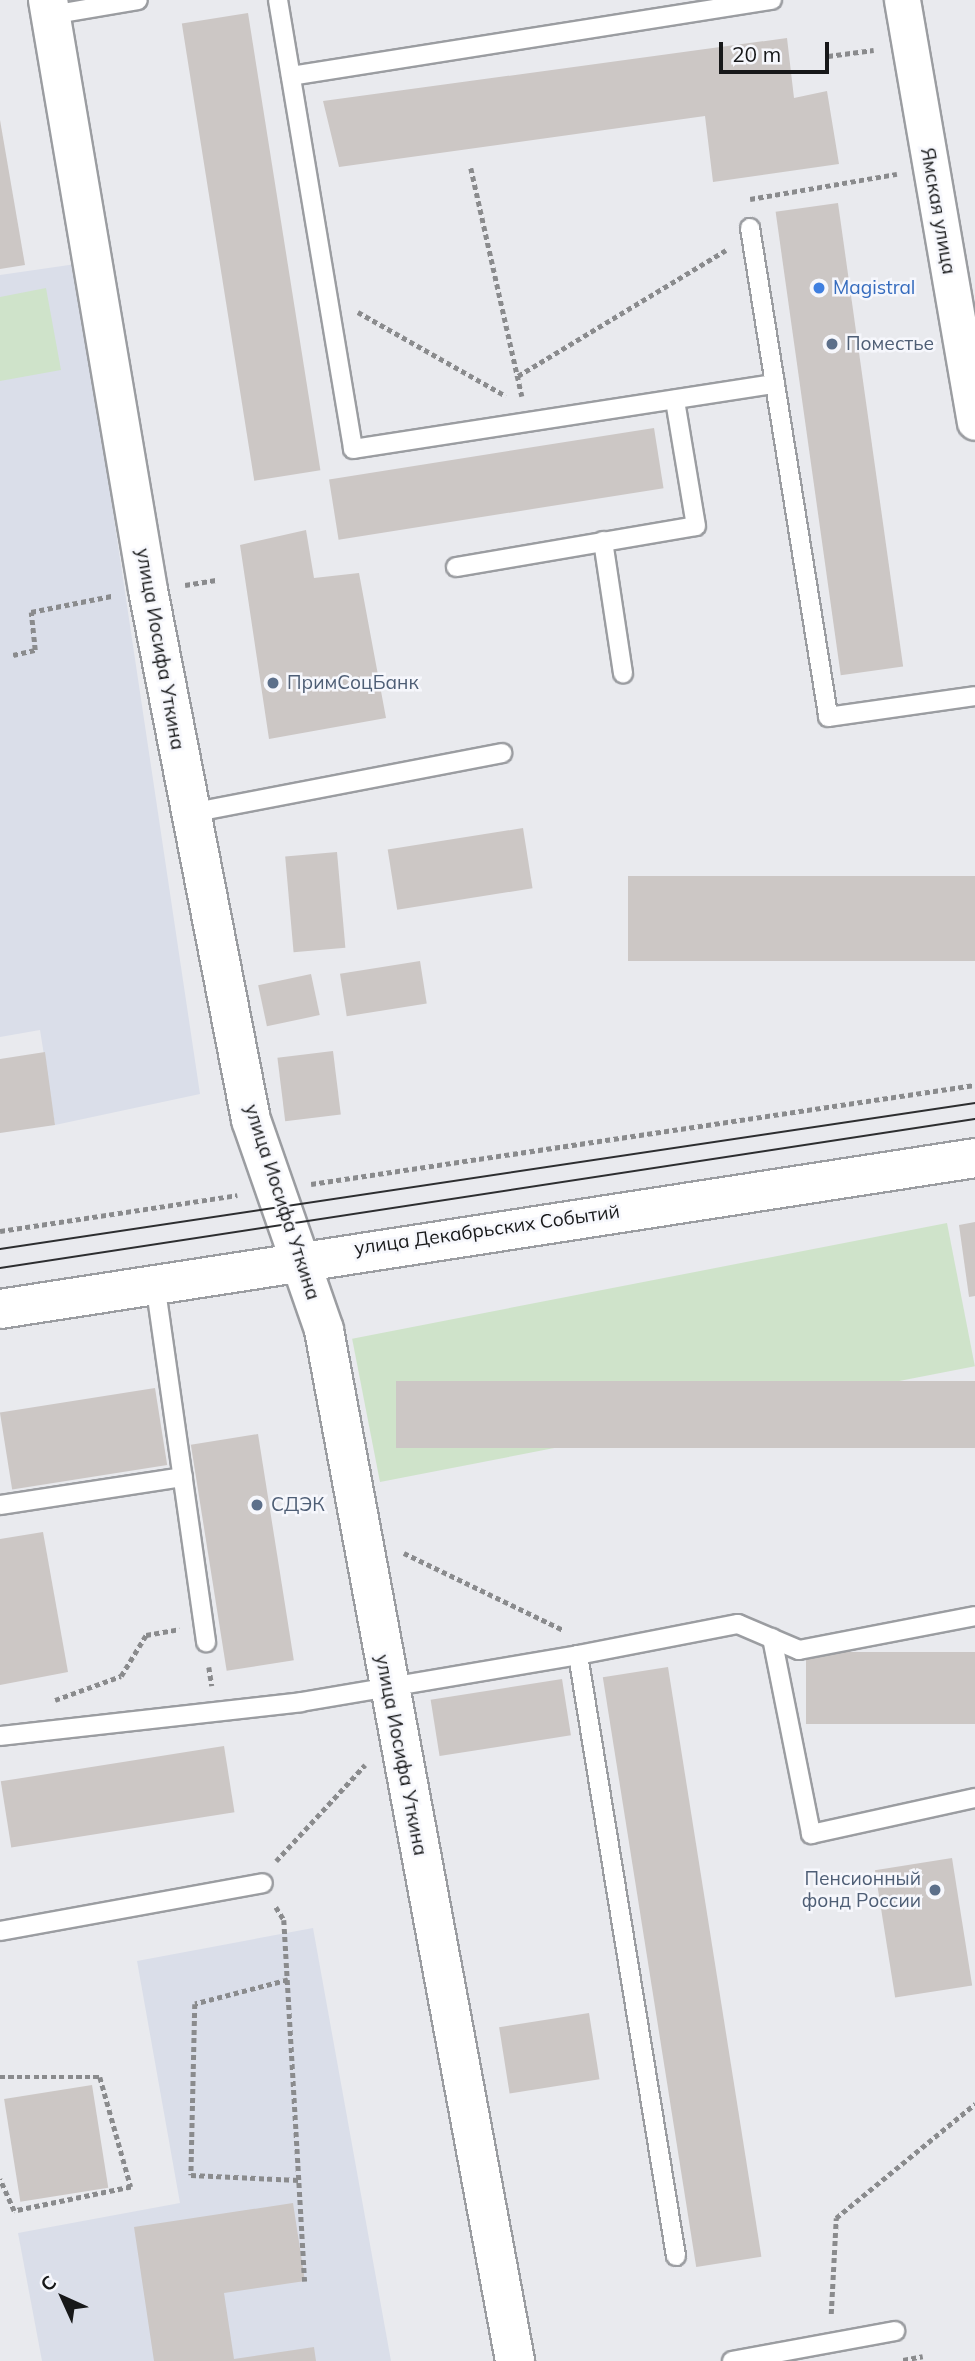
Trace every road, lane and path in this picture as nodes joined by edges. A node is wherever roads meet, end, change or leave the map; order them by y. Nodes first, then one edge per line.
1 (138, 0) edge
2 (278, 0) edge
3 (772, 0) edge
4 (902, 0) edge
5 (49, 8) edge
6 (909, 45) junction
7 (828, 56) dead end
8 (291, 76) junction
9 (471, 168) dead end
10 (931, 169) junction
11 (751, 232) junction
12 (327, 294) junction
13 (518, 376) junction
14 (775, 384) junction
15 (675, 400) junction
16 (975, 422) edge
17 (603, 541) junction
18 (456, 567) dead end
19 (218, 580) dead end
20 (148, 590) junction
21 (13, 655) dead end
22 (623, 673) dead end
23 (975, 696) edge
24 (502, 753) dead end
25 (191, 813) junction
26 (975, 1085) edge
27 (975, 1158) edge
28 (276, 1189) junction
29 (0, 1231) edge
30 (302, 1258) junction
31 (155, 1283) junction
32 (0, 1309) edge
33 (183, 1477) junction
34 (0, 1505) edge
35 (400, 1551) dead end
36 (975, 1616) edge
37 (205, 1633) junction
38 (772, 1639) junction
39 (605, 1650) junction
40 (578, 1655) junction
41 (387, 1686) junction
42 (46, 1703) dead end
43 (215, 1712) junction
44 (0, 1736) edge
45 (367, 1764) dead end
46 (975, 1798) edge
47 (258, 1884) junction
48 (0, 1931) edge
49 (288, 1980) junction
50 (0, 2077) edge
51 (975, 2104) edge
52 (0, 2179) edge
53 (299, 2179) junction
54 (676, 2256) dead end
55 (305, 2281) dead end
56 (895, 2330) dead end
57 (830, 2343) junction
58 (923, 2356) dead end
59 (515, 2361) edge
60 (732, 2361) edge
61 (895, 2361) edge

1 - 5 lane
2 - 8 lane
3 - 8 lane
4 - 6 street, Ямская улица
5 - 20 street, улица Иосифа Уткина
6 - 7 path
6 - 10 street, Ямская улица
8 - 12 lane
9 - 13 path
10 - 11 path
10 - 16 street, Ямская улица
11 - 13 path
11 - 14 lane
12 - 13 path
12 - 15 lane
14 - 15 lane
14 - 23 lane
15 - 17 lane
17 - 18 lane
17 - 22 lane
19 - 20 path
20 - 21 path
20 - 25 street, улица Иосифа Уткина
24 - 25 lane
25 - 28 street, улица Иосифа Уткина
26 - 28 path
27 - 30 street, улица Декабрьских Событий
28 - 29 path
28 - 30 street, улица Иосифа Уткина
30 - 31 street, улица Декабрьских Событий
30 - 41 street, улица Иосифа Уткина
31 - 32 street, улица Декабрьских Событий
31 - 33 lane
33 - 34 lane
33 - 37 lane
35 - 39 path
36 - 38 lane
37 - 42 path
37 - 43 path
38 - 39 lane
38 - 46 lane
39 - 40 lane
40 - 41 lane
40 - 54 lane
41 - 43 lane
41 - 59 street, улица Иосифа Уткина
43 - 44 lane
45 - 47 path
47 - 48 lane
47 - 49 path
49 - 53 path
49 - 53 path
50 - 52 path
51 - 57 path
53 - 55 path
56 - 57 lane
57 - 60 lane
58 - 61 path

